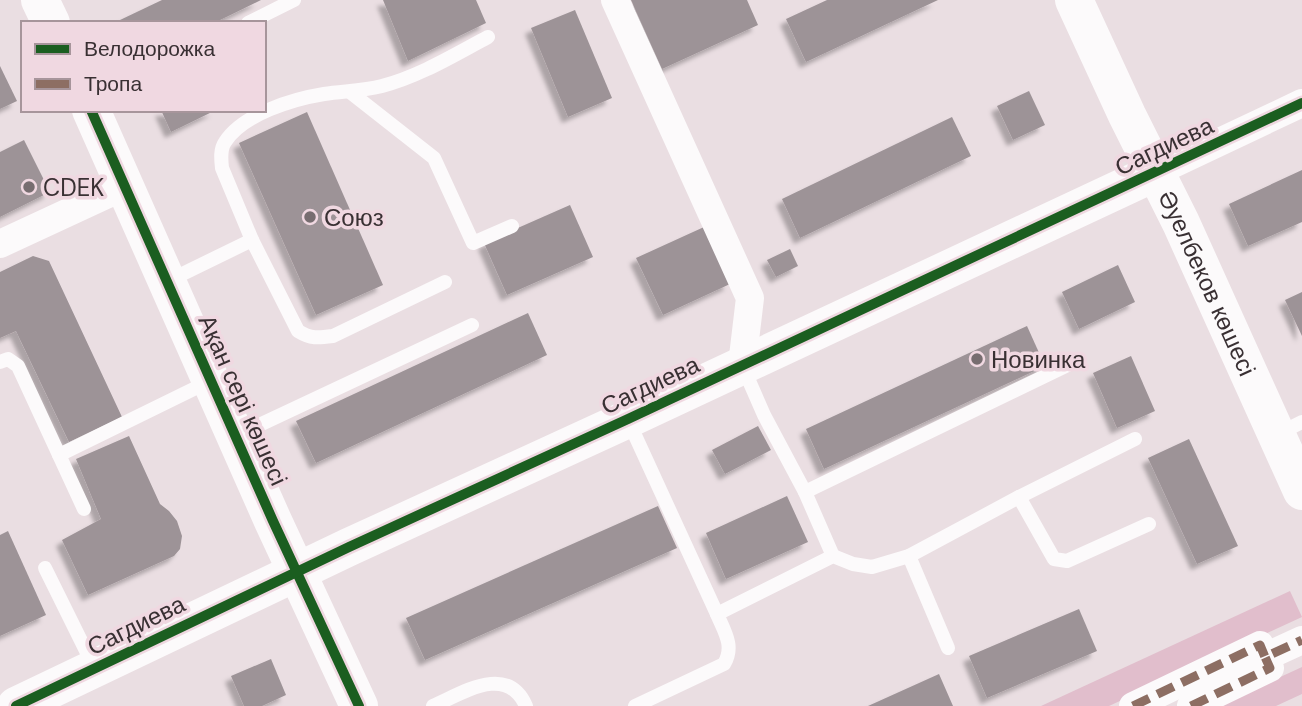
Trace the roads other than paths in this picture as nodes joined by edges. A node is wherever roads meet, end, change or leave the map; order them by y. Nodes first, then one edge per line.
1 (40, 0) edge
2 (294, 0) edge
3 (615, 0) edge
4 (1074, 0) edge
5 (50, 21) edge
6 (252, 21) edge
7 (488, 37) dead end
8 (350, 92) junction
9 (1302, 103) edge
10 (92, 112) edge
11 (1156, 172) junction
12 (125, 186) junction
13 (512, 226) dead end
14 (252, 240) junction
15 (0, 244) edge
16 (167, 281) junction
17 (446, 282) dead end
18 (472, 325) dead end
19 (0, 362) edge
20 (1074, 362) dead end
21 (742, 365) junction
22 (211, 381) junction
23 (628, 419) junction
24 (235, 437) junction
25 (1135, 439) dead end
26 (1294, 451) edge
27 (59, 455) junction
28 (805, 492) junction
29 (1019, 497) junction
30 (84, 509) dead end
31 (1149, 524) dead end
32 (834, 556) junction
33 (909, 556) junction
34 (45, 568) dead end
35 (296, 572) junction
36 (717, 614) junction
37 (1302, 640) edge
38 (948, 648) dead end
39 (95, 668) junction
40 (1204, 691) edge
41 (1138, 705) edge
42 (16, 706) edge
43 (359, 706) edge
44 (433, 706) edge
45 (526, 706) edge
46 (635, 706) edge

1 - 5 street
2 - 6 lane
3 - 21 street
4 - 11 street, Әуелбеков көшесі
7 - 8 lane
8 - 13 lane
8 - 14 lane
9 - 11 street, Сагдиева
10 - 12 street, Ақан сері көшесі
11 - 21 street, Сагдиева
11 - 26 street, Әуелбеков көшесі
12 - 15 street
12 - 16 street, Ақан сері көшесі
14 - 16 lane
14 - 17 lane
16 - 22 street, Ақан сері көшесі
18 - 24 lane
19 - 27 lane
20 - 28 lane
21 - 23 street, Сагдиева
21 - 28 lane
22 - 24 street, Ақан сері көшесі
22 - 27 lane
23 - 35 street, Сагдиева
23 - 36 lane
24 - 35 street, Ақан сері көшесі
25 - 29 lane
27 - 30 lane
28 - 32 lane
29 - 31 lane
29 - 33 lane
32 - 33 lane
32 - 36 lane
33 - 38 lane
34 - 39 lane
35 - 39 street, Сагдиева
35 - 43 street, Ақан сері көшесі
36 - 46 lane
37 - 40 street
39 - 42 street, Сагдиева
40 - 41 street
44 - 45 lane

